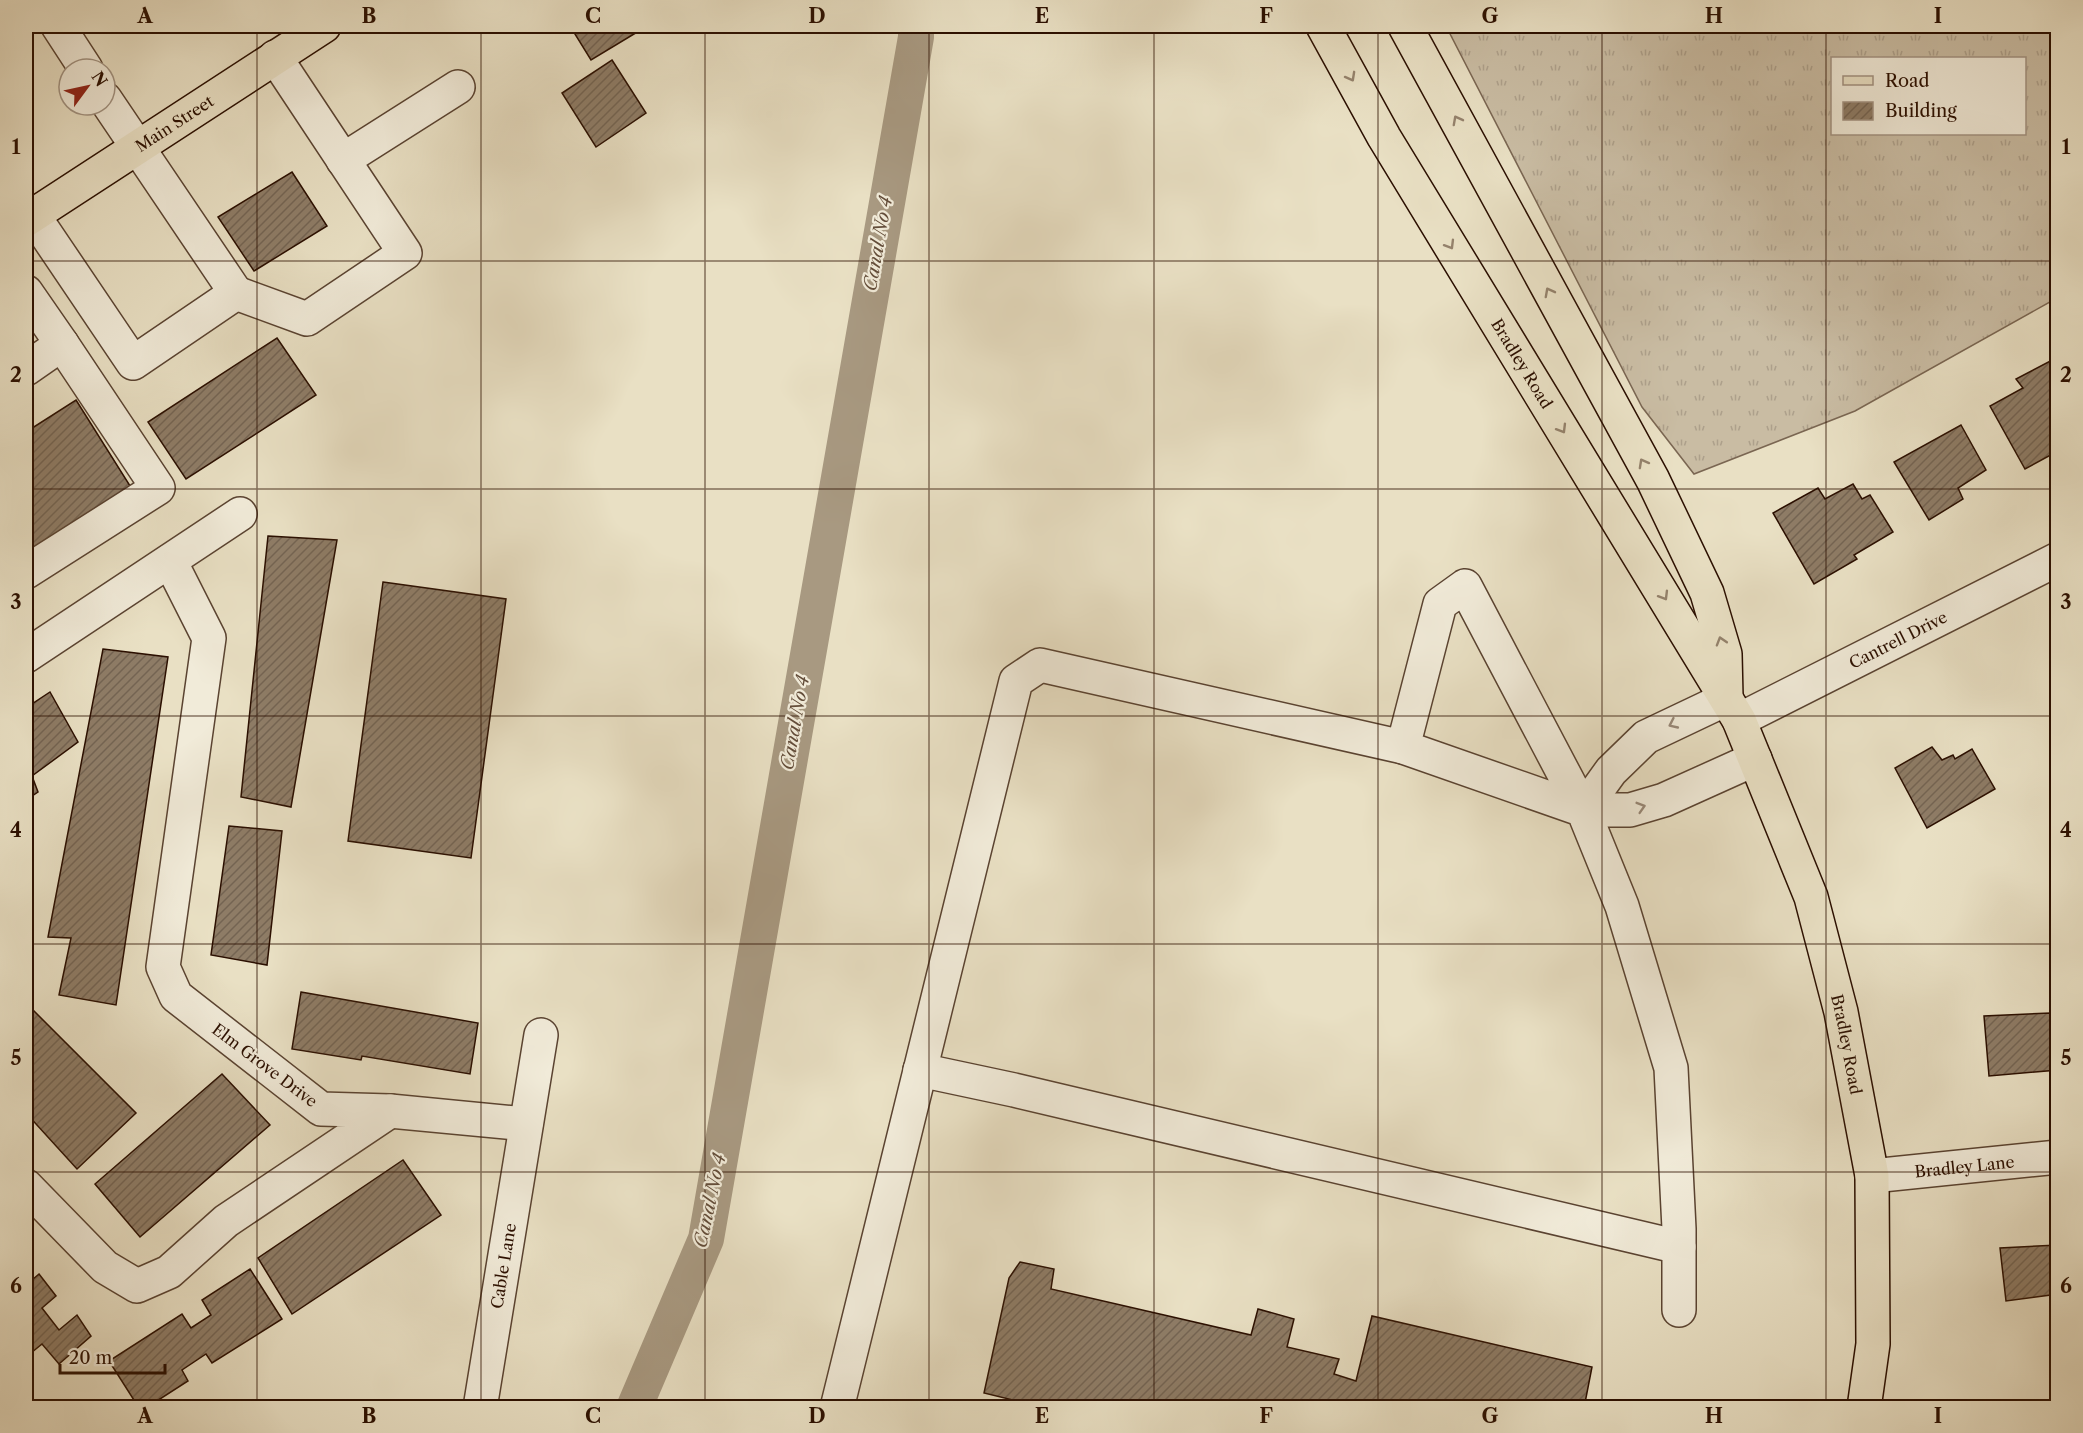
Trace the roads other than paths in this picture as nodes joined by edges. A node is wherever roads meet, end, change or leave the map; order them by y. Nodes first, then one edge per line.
1 (58, 26) edge
2 (324, 26) edge
3 (1323, 26) edge
4 (1405, 26) edge
5 (78, 57) edge
6 (274, 57) junction
7 (458, 87) dead end
8 (117, 117) edge
9 (136, 147) junction
10 (344, 160) junction
11 (29, 217) edge
12 (26, 292) edge
13 (236, 293) junction
14 (62, 344) junction
15 (26, 369) edge
16 (240, 514) dead end
17 (2058, 559) edge
18 (170, 561) junction
19 (26, 572) edge
20 (26, 656) edge
21 (1733, 710) junction
22 (1403, 747) junction
23 (1755, 759) junction
24 (1583, 810) junction
25 (541, 1035) dead end
26 (920, 1070) junction
27 (390, 1112) junction
28 (526, 1124) junction
29 (2058, 1157) edge
30 (1872, 1176) junction
31 (26, 1186) edge
32 (1679, 1247) junction
33 (1679, 1310) dead end
34 (480, 1407) edge
35 (837, 1407) edge
36 (1864, 1407) edge

1 - 5 street
2 - 6 main road, Main Street
3 -> 21 main road, Bradley Road
21 -> 4 main road, Bradley Road
6 - 9 main road, Main Street
6 - 10 street
7 - 10 street
8 - 9 street
9 - 11 main road, Main Street
9 - 13 street
10 - 13 street
11 - 13 street
12 - 14 street
14 - 15 street
14 - 19 street
16 - 18 street
17 - 21 street, Cantrell Drive
18 - 20 street
18 - 27 street, Elm Grove Drive
21 - 23 main road, Bradley Road
21 -> 24 street, Cantrell Drive
22 - 24 street
22 - 24 street
22 - 26 street
24 -> 23 street
23 - 30 main road, Bradley Road
24 - 32 street
25 - 28 street, Cable Lane
26 - 32 street
26 - 35 street
27 - 28 street
27 - 31 street
28 - 34 street, Cable Lane
29 - 30 street, Bradley Lane
30 - 36 main road, Bradley Road
32 - 33 street

